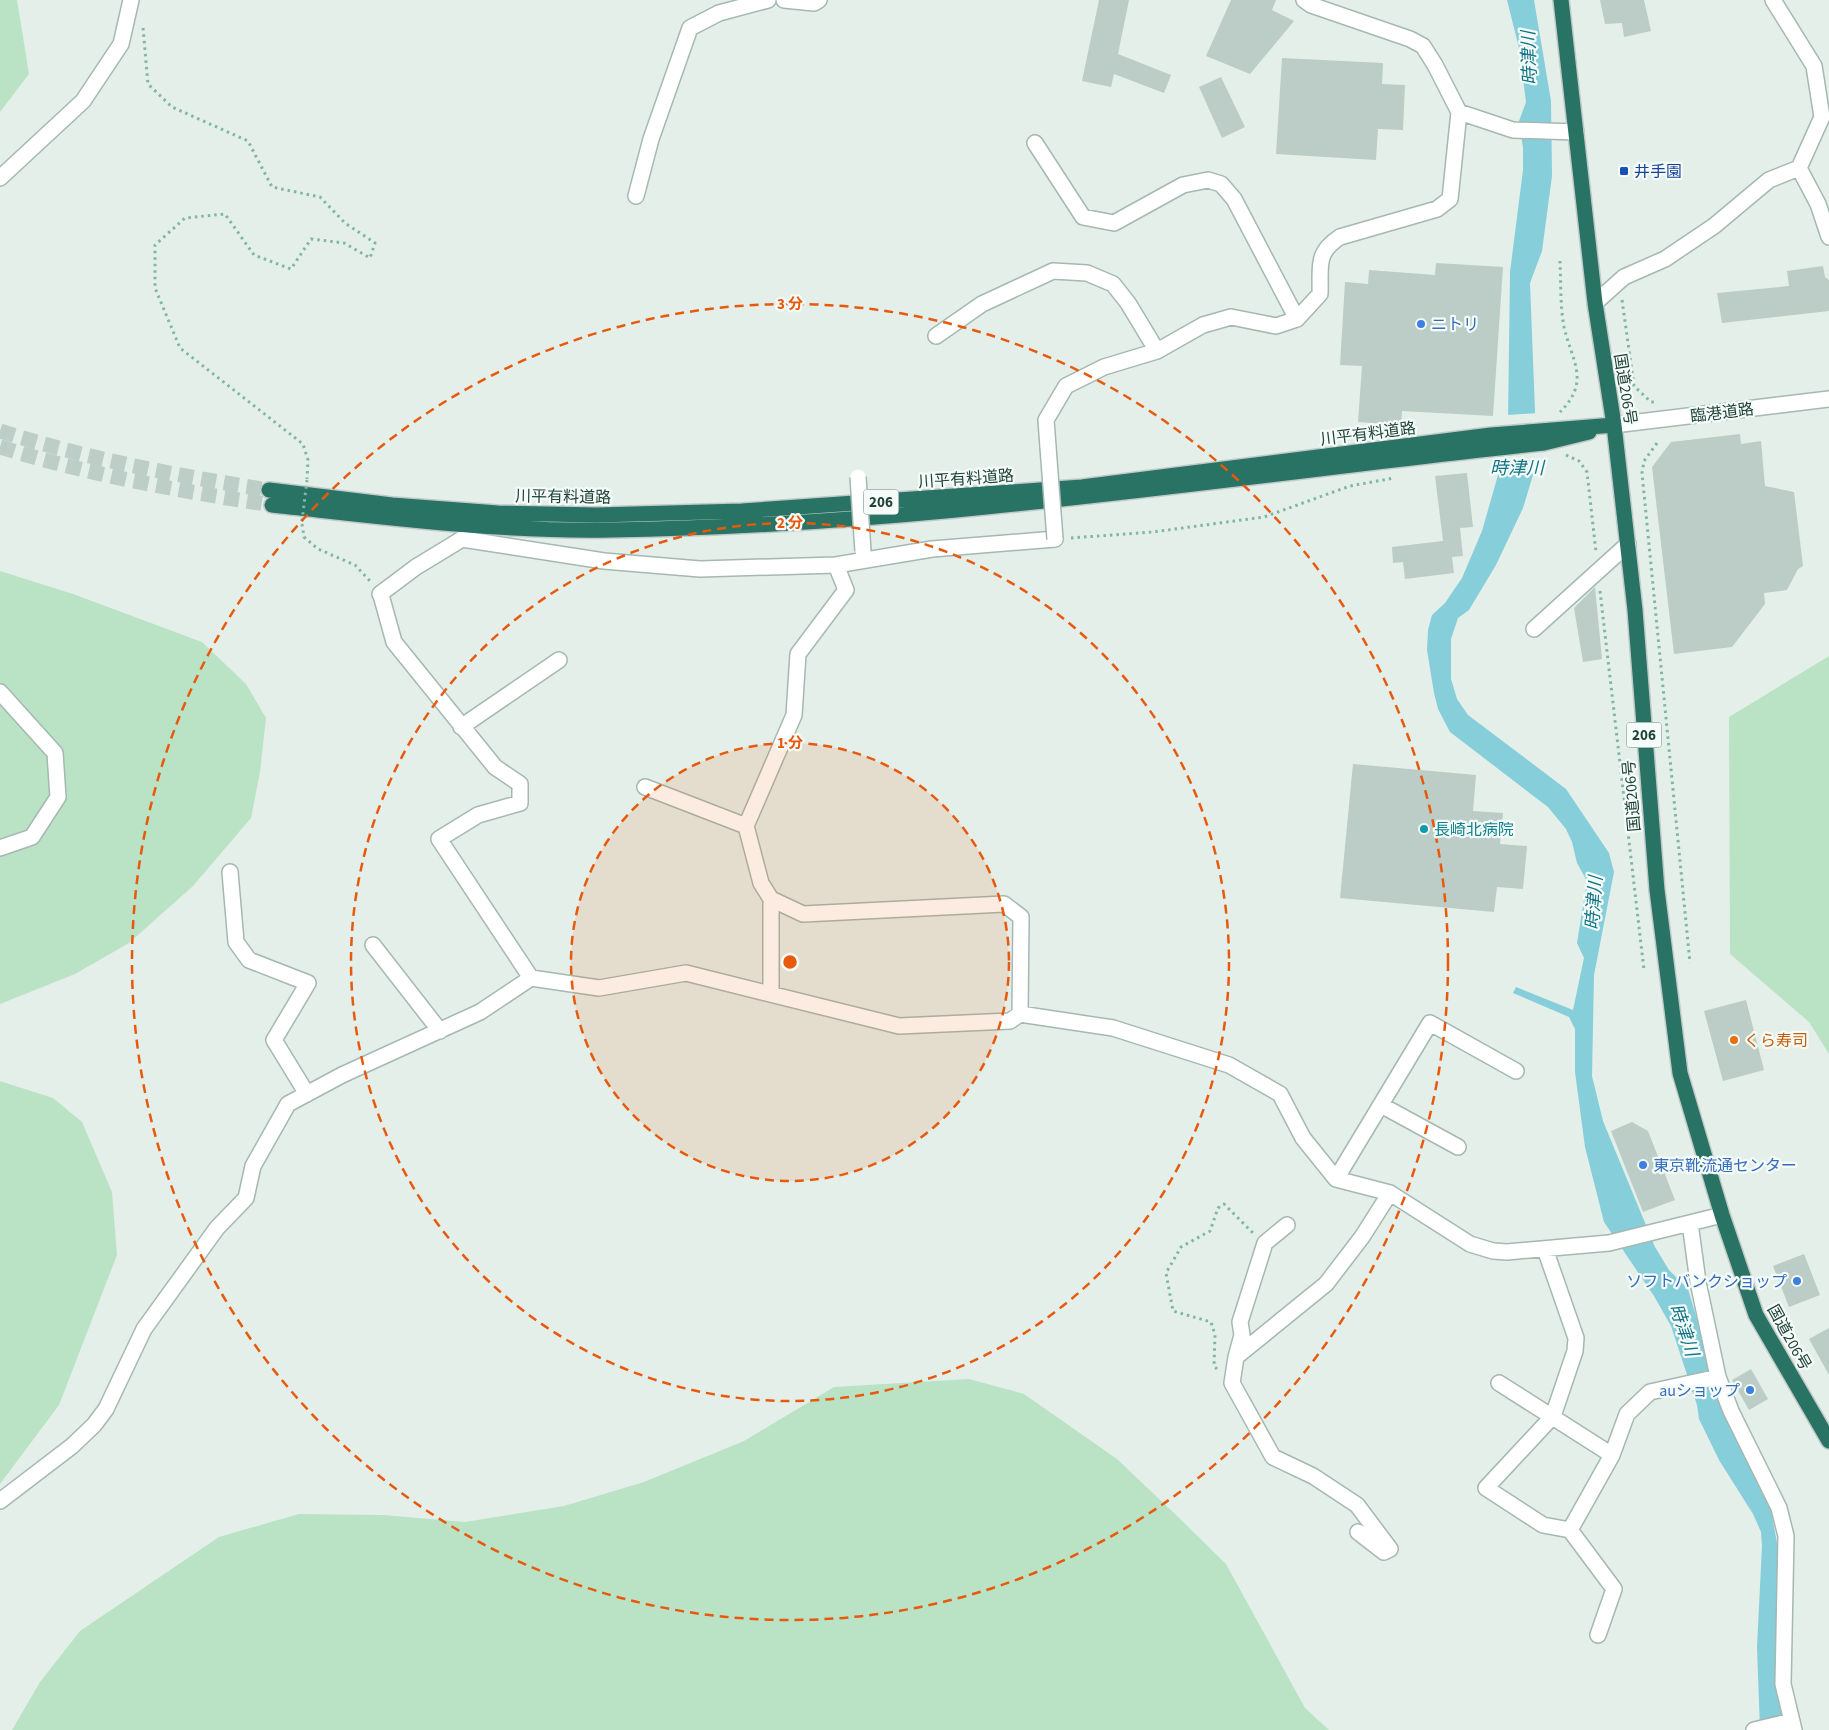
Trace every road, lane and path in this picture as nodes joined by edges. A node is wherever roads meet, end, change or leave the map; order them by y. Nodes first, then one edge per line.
1 (131, 0) edge
2 (768, 0) edge
3 (784, 0) edge
4 (819, 0) edge
5 (1304, 0) edge
6 (1561, 0) edge
7 (1773, 0) edge
8 (143, 20) dead end
9 (1459, 112) junction
10 (1576, 132) junction
11 (1035, 143) dead end
12 (1799, 168) junction
13 (0, 178) edge
14 (636, 196) dead end
15 (1829, 237) edge
16 (1560, 261) dead end
17 (1621, 290) dead end
18 (1595, 303) junction
19 (1297, 319) junction
20 (936, 336) dead end
21 (1157, 351) junction
22 (1829, 399) edge
23 (1662, 403) dead end
24 (1554, 414) dead end
25 (1614, 425) junction
26 (1657, 443) dead end
27 (1558, 454) dead end
28 (858, 477) dead end
29 (1383, 481) dead end
30 (270, 498) tunnel mouth
31 (1089, 537) dead end
32 (1628, 544) junction
33 (863, 551) dead end
34 (836, 565) junction
35 (1598, 571) junction
36 (381, 594) junction
37 (1534, 629) dead end
38 (559, 660) dead end
39 (0, 692) edge
40 (461, 727) junction
41 (645, 787) dead end
42 (746, 826) junction
43 (0, 848) edge
44 (230, 872) dead end
45 (771, 899) junction
46 (373, 945) dead end
47 (1690, 963) dead end
48 (1644, 970) dead end
49 (531, 978) junction
50 (771, 994) junction
51 (1020, 1014) junction
52 (440, 1031) junction
53 (1516, 1071) dead end
54 (307, 1094) junction
55 (1381, 1105) junction
56 (1458, 1148) dead end
57 (1336, 1179) junction
58 (1390, 1193) junction
59 (1722, 1215) junction
60 (1690, 1223) junction
61 (1287, 1225) dead end
62 (1265, 1243) junction
63 (1545, 1249) junction
64 (1236, 1358) junction
65 (1718, 1377) junction
66 (1232, 1383) junction
67 (1499, 1383) dead end
68 (1553, 1416) junction
69 (1829, 1441) edge
70 (1612, 1455) junction
71 (0, 1501) edge
72 (1570, 1530) junction
73 (1358, 1532) dead end
74 (1598, 1634) dead end
75 (1791, 1724) edge
76 (1754, 1730) edge

1 - 13 street
2 - 14 street
3 - 4 street
5 - 9 street
6 - 10 highway, 国道206号 / 206
7 - 12 street
8 - 36 path, bridge
9 - 10 street
9 - 19 street
10 - 18 highway, 国道206号 / 206
11 - 19 street
12 - 15 street
12 - 18 street
16 - 24 path
17 - 23 path
18 - 25 highway, 国道206号 / 206
19 - 21 street
20 - 21 street
21 - 34 street, bridge
22 - 25 street, 臨港道路
25 - 30 highway, 川平有料道路 / 206
25 - 32 highway, 国道206号 / 206
26 - 47 path
27 - 35 path
28 - 33 street, bridge
29 - 31 path
32 - 35 street
32 - 59 highway, 国道206号 / 206
34 - 36 street
34 - 42 street
35 - 37 street
35 - 48 path
36 - 40 street
38 - 40 street
39 - 43 street
40 - 49 street
41 - 42 street
42 - 45 street
44 - 54 street
45 - 50 street
45 - 51 street
46 - 52 street
49 - 50 street
49 - 52 street
50 - 51 street
51 - 57 street
52 - 54 street
53 - 55 street
54 - 71 street
55 - 56 street
55 - 57 street
57 - 58 street
58 - 63 street
58 - 64 street
59 - 60 street
59 - 69 highway, 国道206号 / 206
60 - 63 street
60 - 65 street
61 - 62 street
62 - 64 street
62 - 66 path
63 - 68 street
64 - 66 street
65 - 70 street
65 - 75 street
66 - 73 street
67 - 68 street
68 - 70 street
68 - 72 street
70 - 72 street
72 - 74 street
75 - 76 street

